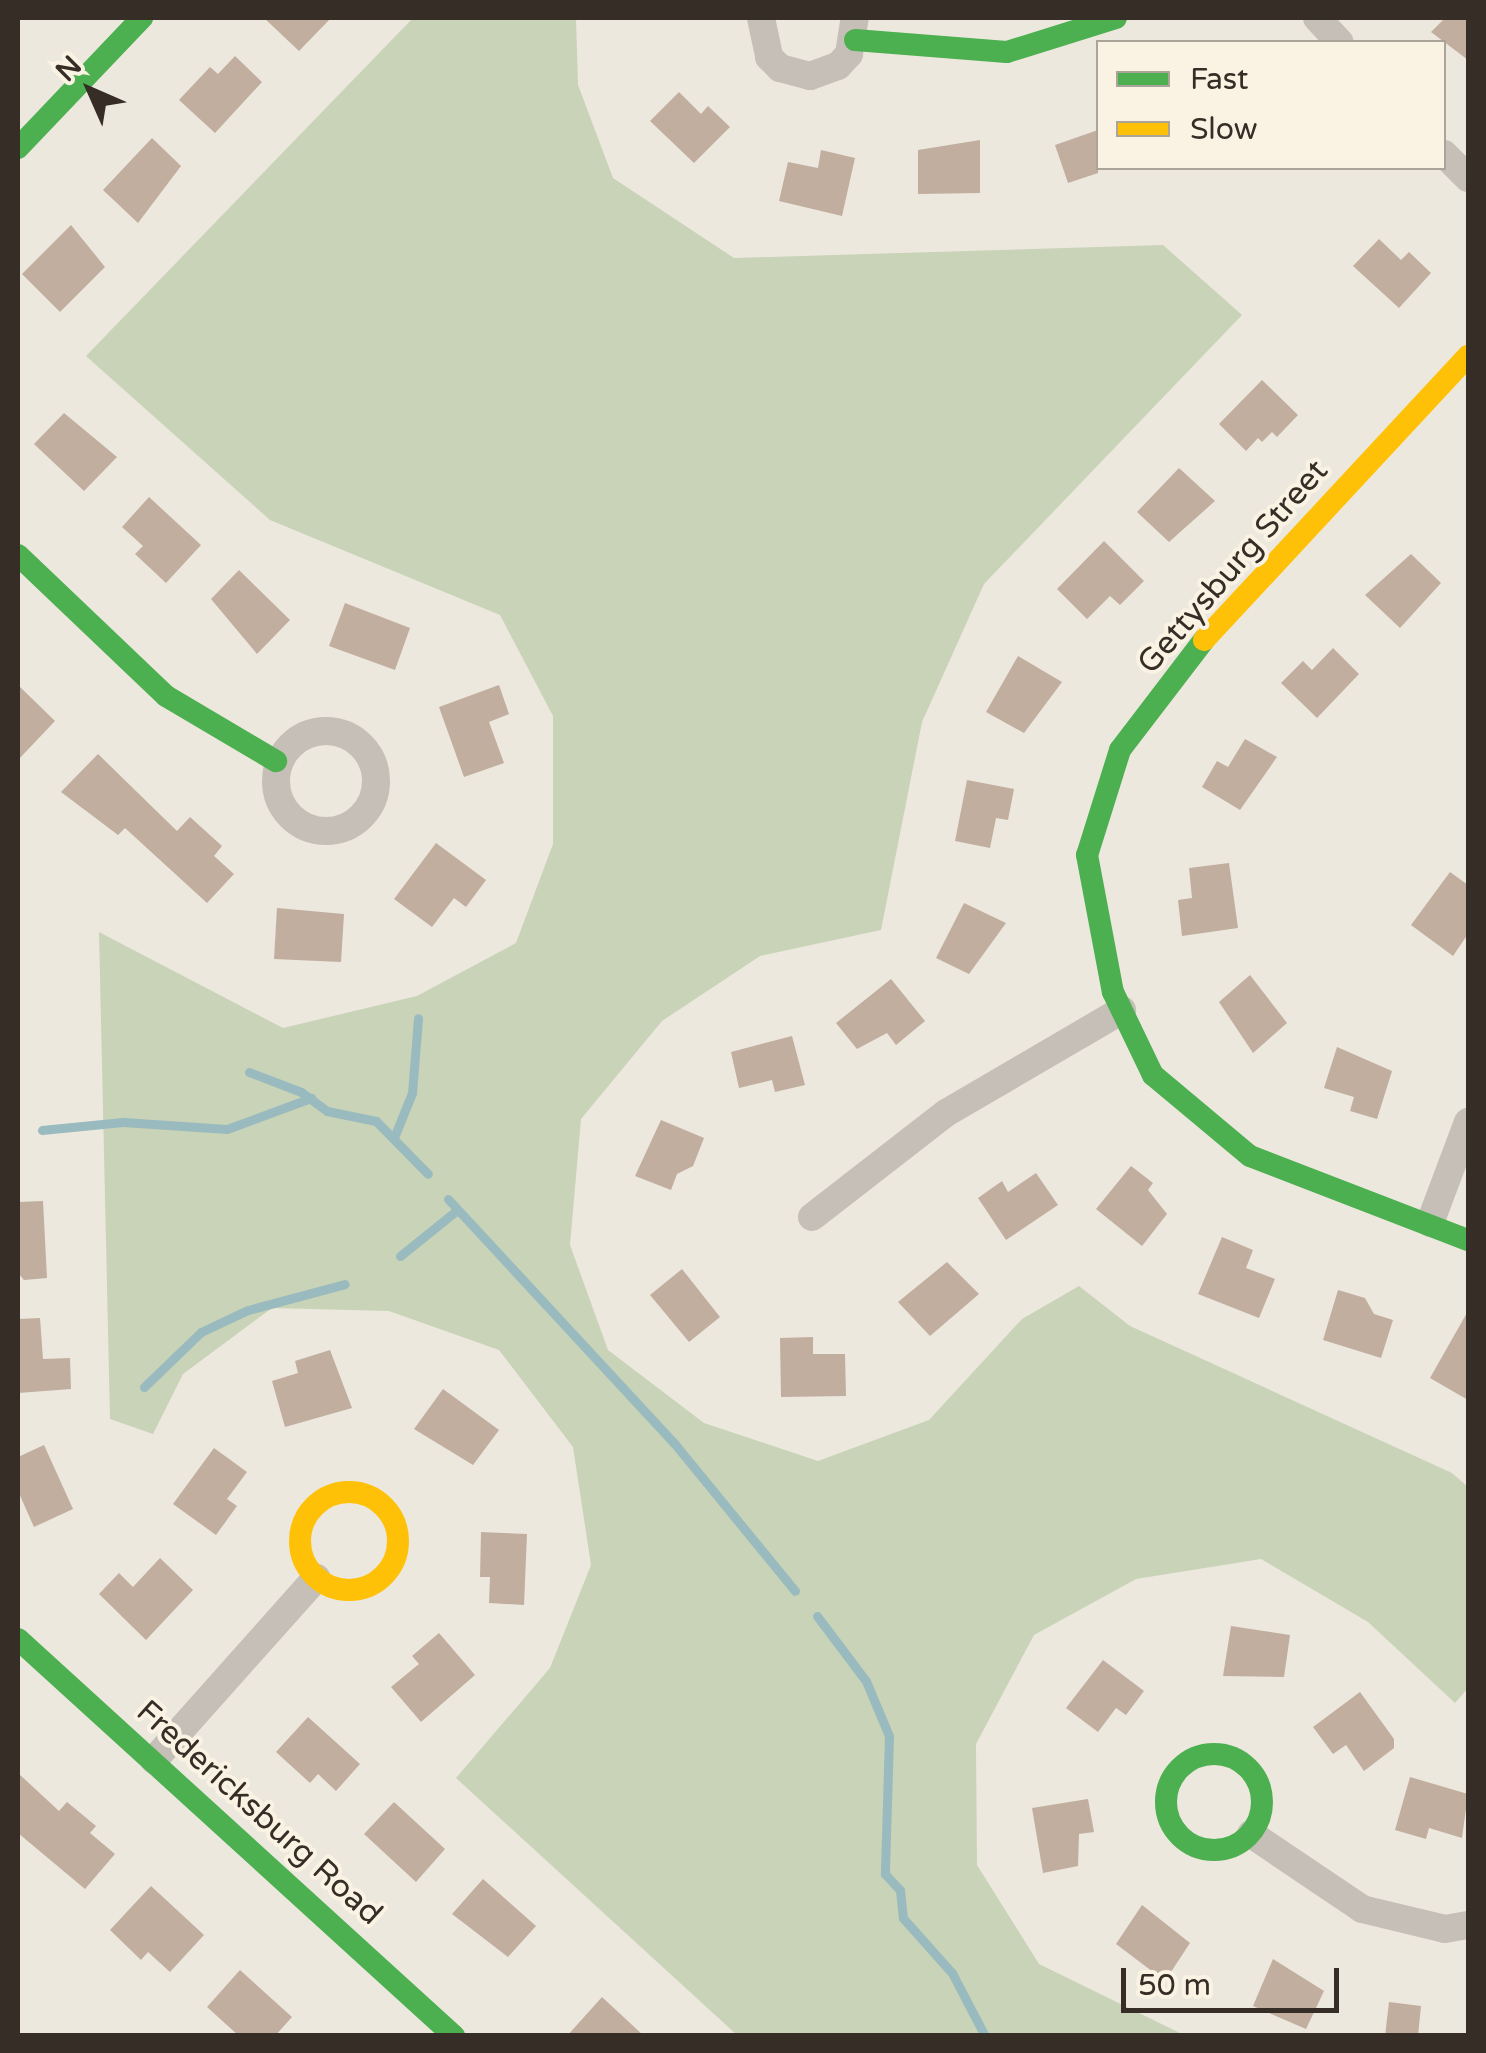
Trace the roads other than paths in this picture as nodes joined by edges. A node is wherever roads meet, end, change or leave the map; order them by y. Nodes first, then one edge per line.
1 (142, 18) edge
2 (761, 18) edge
3 (1116, 18) edge
4 (1318, 18) edge
5 (855, 29) edge
6 (1337, 40) edge
7 (18, 148) edge
8 (1446, 156) edge
9 (1468, 178) edge
10 (1468, 356) edge
11 (18, 554) edge
12 (276, 761) dead end
13 (1122, 1010) junction
14 (1468, 1122) edge
15 (812, 1216) dead end
16 (1430, 1223) junction
17 (1468, 1240) edge
18 (316, 1578) junction
19 (18, 1640) edge
20 (154, 1760) junction
21 (1251, 1834) junction
22 (1468, 1926) edge
23 (454, 2036) edge

1 - 7 street
2 - 5 street
3 - 5 street
4 - 6 street
8 - 9 street
10 - 13 street, Gettysburg Street
11 - 12 street
13 - 15 street
13 - 16 street, Gettysburg Street
14 - 16 street
16 - 17 street, Gettysburg Street
18 - 18 street
18 - 20 street
19 - 20 street, Fredericksburg Road
20 - 23 street, Fredericksburg Road
21 - 21 street
21 - 22 street

